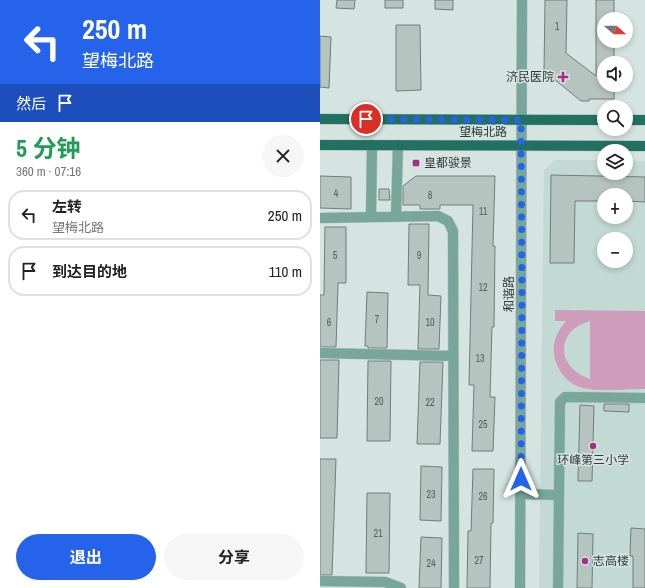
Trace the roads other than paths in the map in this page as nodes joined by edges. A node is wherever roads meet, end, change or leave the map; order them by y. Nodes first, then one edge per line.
1 (522, 0) edge
2 (320, 119) edge
3 (521, 120) junction
4 (597, 120) edge
5 (633, 120) edge
6 (645, 120) edge
7 (320, 145) edge
8 (372, 145) junction
9 (398, 145) junction
10 (521, 145) junction
11 (645, 146) edge
12 (371, 217) junction
13 (396, 217) junction
14 (320, 218) edge
15 (320, 353) edge
16 (453, 356) junction
17 (645, 398) edge
18 (521, 494) junction
19 (559, 495) junction
20 (320, 581) edge
21 (401, 588) edge
22 (454, 588) edge
23 (520, 588) edge
24 (558, 588) edge

1 - 3 street, 和谐路
2 - 3 main road, 望梅北路
3 - 4 main road, 望梅北路
3 - 10 street, 和谐路
5 - 6 main road
7 - 8 main road, 望梅北路
8 - 9 main road, 望梅北路
8 - 12 street
9 - 10 main road, 望梅北路
9 - 13 street
10 - 11 main road, 望梅北路
10 - 18 street, 和谐路
12 - 13 street
12 - 14 street
13 - 16 street
15 - 16 street
16 - 22 street
17 - 19 street
18 - 19 street
18 - 23 street, 和谐路
19 - 24 street
20 - 21 street

